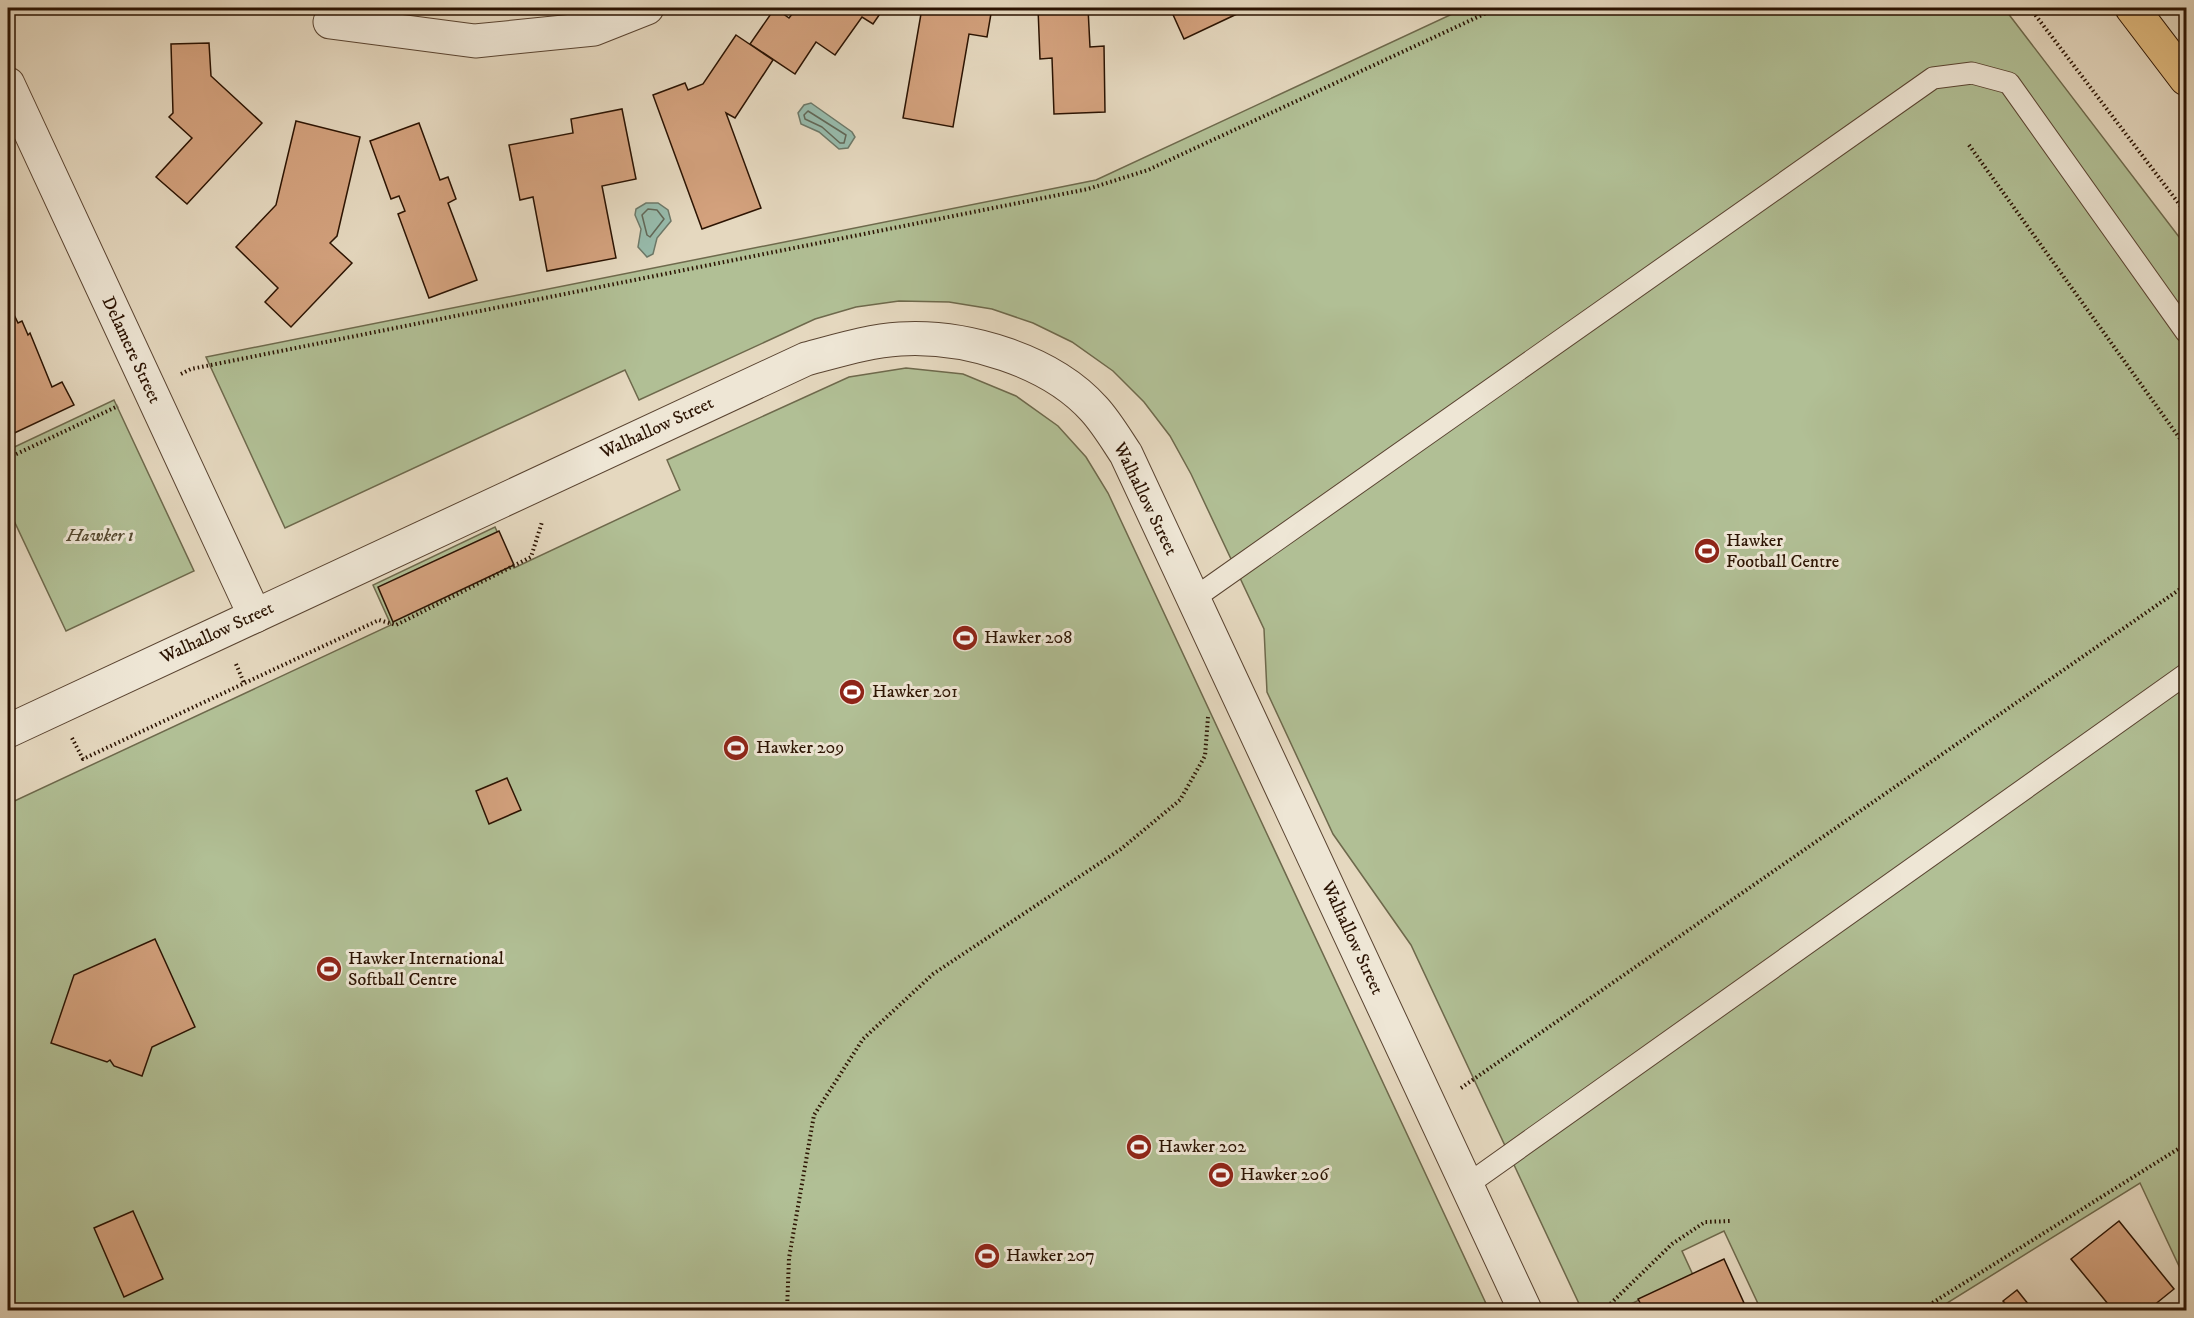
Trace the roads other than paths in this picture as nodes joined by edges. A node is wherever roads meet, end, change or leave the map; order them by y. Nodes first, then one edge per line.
1 (647, 8) edge
2 (2132, 8) edge
3 (330, 22) dead end
4 (2187, 79) edge
5 (8, 84) edge
6 (2187, 332) edge
7 (1193, 600) junction
8 (255, 616) junction
9 (2187, 674) edge
10 (8, 731) edge
11 (1467, 1185) junction
12 (1526, 1311) edge

1 - 3 street
2 - 4 main road
5 - 8 street, Delamere Street
6 - 7 lane
7 - 8 street, Walhallow Street
7 - 11 street, Walhallow Street
8 - 10 street, Walhallow Street
9 - 11 lane
11 - 12 street, Walhallow Street

